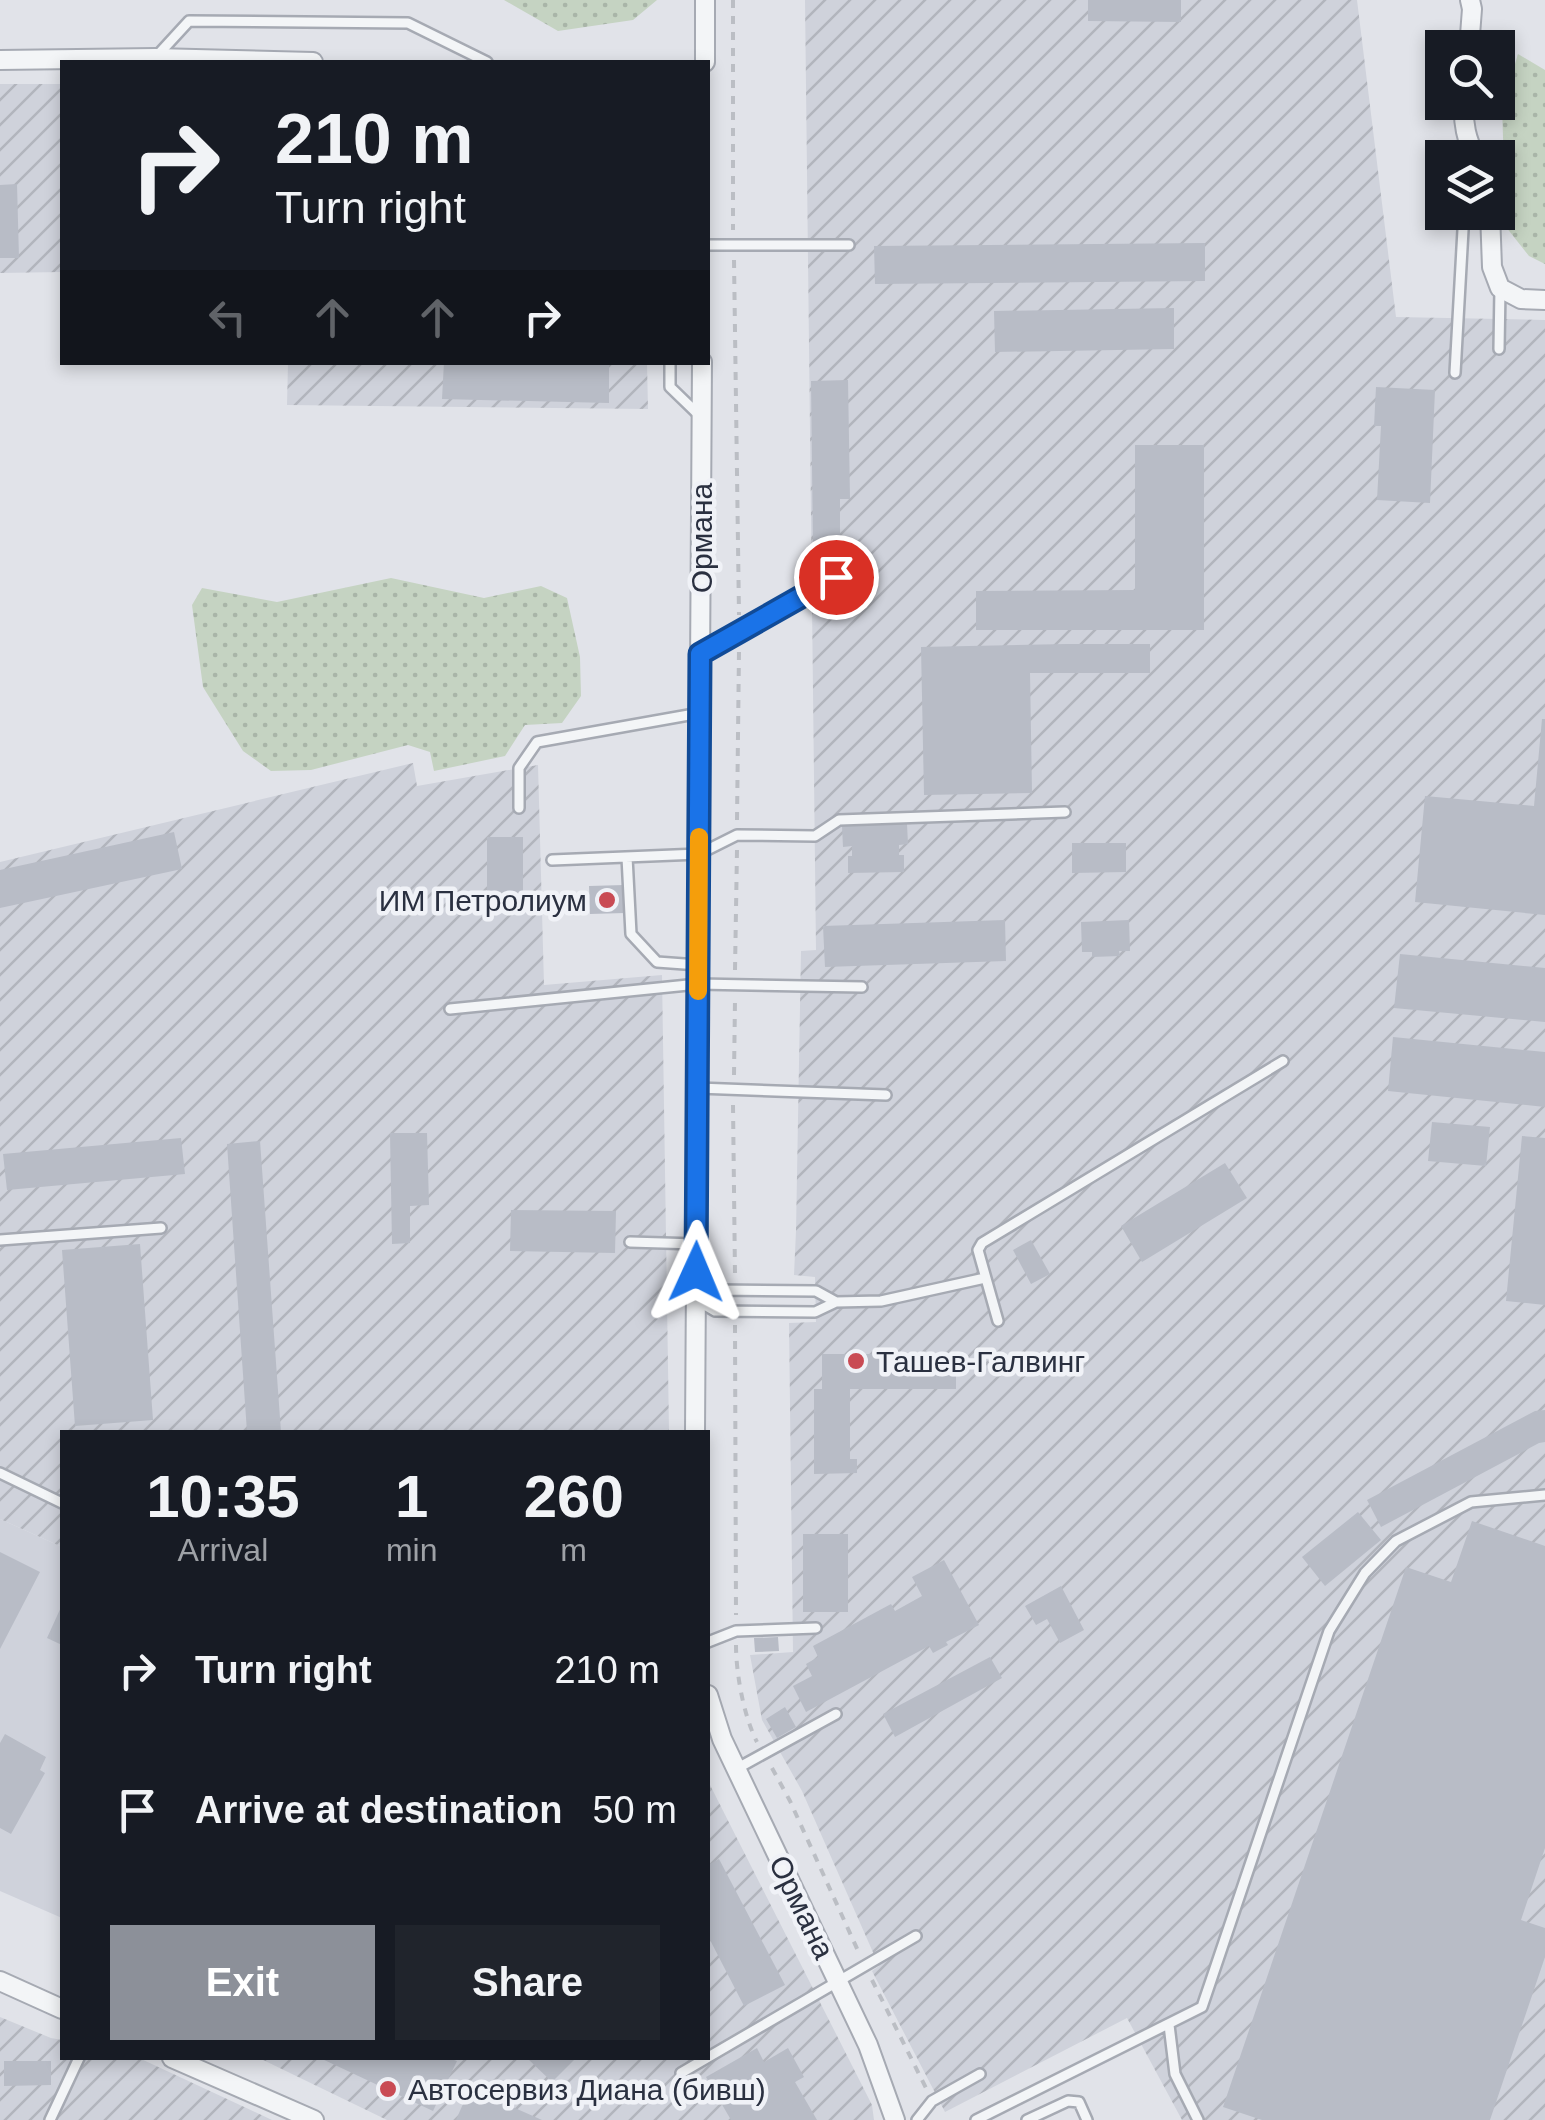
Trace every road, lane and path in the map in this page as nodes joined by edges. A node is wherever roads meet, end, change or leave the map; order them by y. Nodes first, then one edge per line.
1 (705, 0) edge
2 (733, 0) edge
3 (1470, 0) edge
4 (1470, 30) edge
5 (155, 58) junction
6 (0, 60) edge
7 (114, 60) edge
8 (234, 60) edge
9 (483, 60) edge
10 (705, 60) edge
11 (60, 61) edge
12 (1463, 230) edge
13 (1491, 230) edge
14 (850, 244) dead end
15 (710, 245) edge
16 (734, 245) junction
17 (1500, 288) junction
18 (1545, 300) edge
19 (1498, 349) dead end
20 (670, 365) edge
21 (702, 365) edge
22 (1455, 373) dead end
23 (702, 418) junction
24 (862, 563) dead end
25 (740, 632) junction
26 (700, 654) junction
27 (700, 713) junction
28 (519, 808) dead end
29 (1065, 812) dead end
30 (737, 835) junction
31 (699, 854) junction
32 (627, 857) junction
33 (552, 860) dead end
34 (698, 974) junction
35 (735, 984) junction
36 (862, 987) dead end
37 (450, 1008) dead end
38 (1283, 1060) dead end
39 (698, 1088) junction
40 (733, 1089) junction
41 (886, 1094) dead end
42 (161, 1228) dead end
43 (0, 1240) edge
44 (630, 1242) dead end
45 (696, 1244) junction
46 (984, 1278) junction
47 (734, 1290) junction
48 (696, 1300) junction
49 (836, 1302) junction
50 (734, 1311) junction
51 (998, 1321) dead end
52 (695, 1430) edge
53 (0, 1473) edge
54 (1545, 1495) edge
55 (60, 1502) edge
56 (816, 1628) dead end
57 (736, 1631) junction
58 (710, 1641) edge
59 (710, 1700) edge
60 (836, 1714) dead end
61 (749, 1727) dead end
62 (736, 1769) junction
63 (916, 1936) dead end
64 (838, 1981) junction
65 (0, 1982) edge
66 (60, 2008) edge
67 (1168, 2026) junction
68 (710, 2056) edge
69 (78, 2060) edge
70 (183, 2060) edge
71 (704, 2060) edge
72 (210, 2065) edge
73 (682, 2073) dead end
74 (980, 2074) dead end
75 (50, 2120) edge
76 (314, 2120) edge
77 (895, 2120) edge
78 (918, 2120) edge
79 (976, 2120) edge
80 (1027, 2120) edge
81 (1087, 2120) edge
82 (1198, 2120) edge

1 - 10 street
2 - 16 path
3 - 4 street
5 - 7 street
5 - 8 street
5 - 9 lane
6 - 11 street
12 - 22 lane
13 - 17 street
14 - 16 lane
15 - 16 lane
16 - 25 path
17 - 18 street
17 - 19 lane
20 - 23 lane
21 - 23 street, Ормана
23 - 26 street, Ормана
24 - 25 lane
25 - 26 lane
25 - 30 path
26 - 27 street, Ормана
27 - 28 lane
27 - 31 street, Ормана
29 - 30 lane
30 - 31 lane
30 - 35 path
31 - 32 lane
31 - 34 street, Ормана
32 - 33 lane
32 - 34 lane
34 - 35 lane
34 - 37 lane
34 - 39 street, Ормана
35 - 36 lane
35 - 40 path
38 - 46 lane
39 - 40 lane
39 - 45 street, Ормана
40 - 41 lane
40 - 47 path
42 - 43 lane
44 - 45 lane
45 - 48 street, Ормана
46 - 49 lane
46 - 51 lane
47 - 48 lane
47 - 49 lane
48 - 50 lane
48 - 52 street, Ормана
49 - 50 lane
50 - 57 path
53 - 55 lane
54 - 67 lane
56 - 57 lane
57 - 58 lane
57 - 61 path
59 - 62 street, Ормана
60 - 62 lane
62 - 64 street, Ормана
63 - 64 lane
64 - 68 lane
64 - 77 street, Ормана
65 - 66 street
67 - 79 lane
67 - 82 lane
69 - 75 lane
70 - 72 street
71 - 73 lane
72 - 76 street
74 - 78 lane
80 - 81 lane

